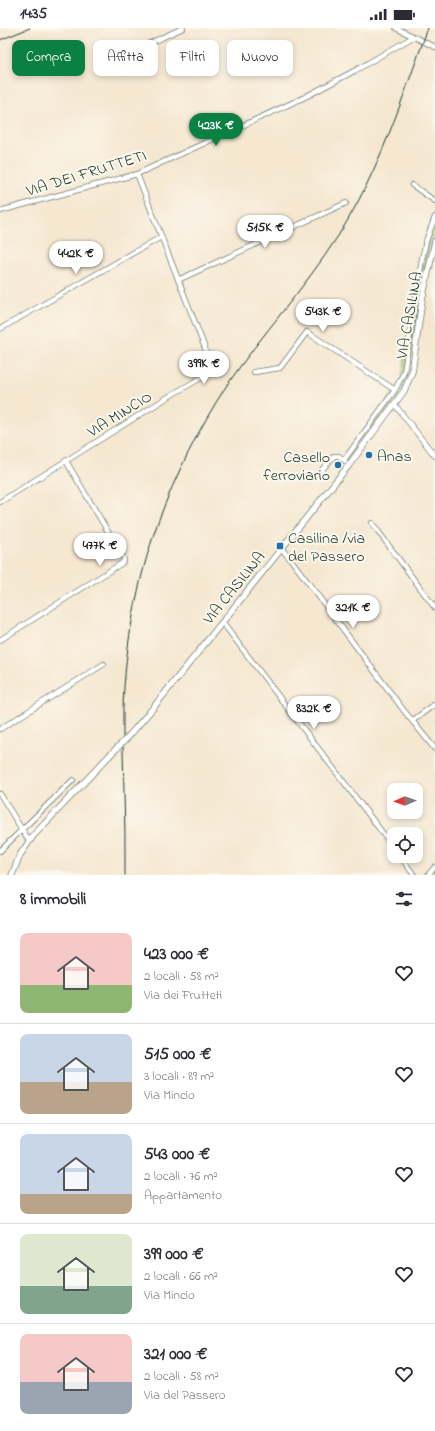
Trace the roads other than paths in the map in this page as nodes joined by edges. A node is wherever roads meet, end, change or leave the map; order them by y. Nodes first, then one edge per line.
1 (183, 28) edge
2 (396, 28) edge
3 (413, 36) junction
4 (157, 40) edge
5 (435, 47) edge
6 (137, 174) junction
7 (412, 185) dead end
8 (435, 201) edge
9 (346, 203) dead end
10 (0, 211) edge
11 (435, 217) edge
12 (161, 237) junction
13 (435, 241) edge
14 (178, 280) junction
15 (0, 330) edge
16 (254, 372) dead end
17 (395, 390) junction
18 (395, 405) junction
19 (435, 456) edge
20 (344, 460) junction
21 (66, 461) junction
22 (349, 465) junction
23 (319, 473) dead end
24 (0, 502) edge
25 (372, 523) dead end
26 (281, 548) junction
27 (435, 608) edge
28 (222, 622) junction
29 (0, 640) edge
30 (104, 664) dead end
31 (435, 704) edge
32 (412, 721) junction
33 (0, 728) edge
34 (435, 749) edge
35 (73, 780) dead end
36 (0, 794) edge
37 (22, 831) junction
38 (387, 839) edge
39 (29, 841) junction
40 (0, 851) edge
41 (405, 863) edge
42 (435, 867) edge
43 (12, 875) edge
44 (414, 875) edge
45 (428, 875) edge

1 - 4 street
2 - 3 street
3 - 5 street
3 - 6 street, VIA DEI FRUTTETI
6 - 10 street, VIA DEI FRUTTETI
6 - 12 street, VIA MINCIO
7 - 8 street
9 - 14 street
11 - 17 street
12 - 14 street, VIA MINCIO
12 - 15 street
13 - 18 main road, VIA CASILINA
14 - 21 street, VIA MINCIO
16 - 17 street
17 - 20 street
18 - 19 street
18 - 22 main road, VIA CASILINA
20 - 22 street
20 - 23 street
21 - 24 street, VIA MINCIO
21 - 29 street
22 - 26 main road, VIA CASILINA
25 - 27 street
26 - 28 main road, VIA CASILINA
26 - 32 street
28 - 38 street
28 - 39 main road, VIA CASILINA, bridge
30 - 33 street
31 - 32 street
32 - 34 street
35 - 37 street
36 - 37 street
37 - 39 street
37 - 40 street
39 - 43 main road, VIA CASILINA
41 - 44 street
42 - 45 street

